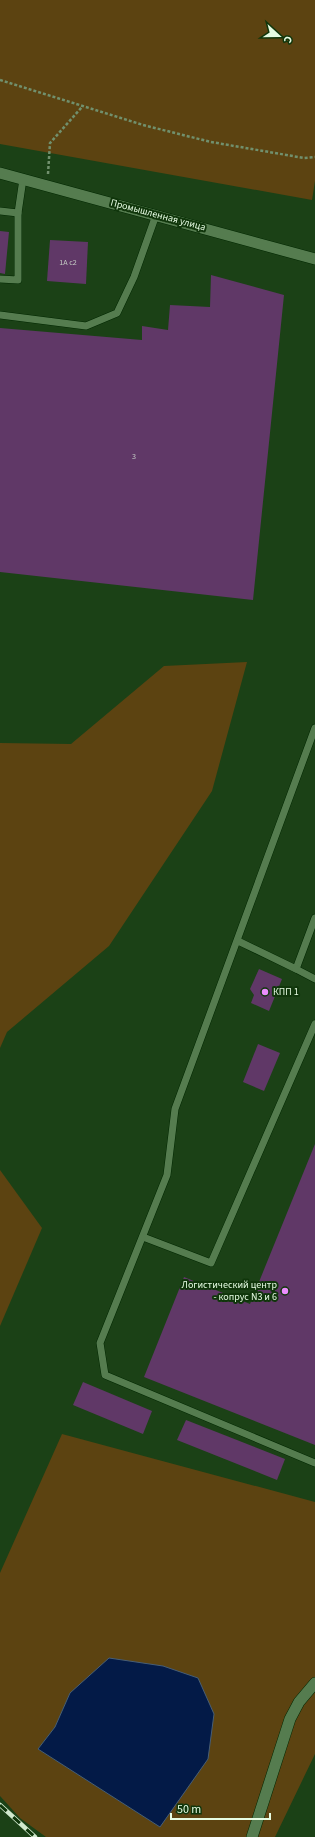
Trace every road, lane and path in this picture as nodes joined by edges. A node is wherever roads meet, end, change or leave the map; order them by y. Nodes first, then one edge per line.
1 (0, 80) edge
2 (82, 107) junction
3 (315, 157) edge
4 (0, 173) edge
5 (23, 179) junction
6 (48, 185) junction
7 (0, 211) edge
8 (18, 213) junction
9 (156, 215) junction
10 (315, 259) edge
11 (0, 279) edge
12 (0, 315) edge
13 (315, 728) edge
14 (315, 918) edge
15 (238, 941) junction
16 (296, 969) junction
17 (315, 979) edge
18 (315, 1024) edge
19 (143, 1236) junction
20 (315, 1463) edge
21 (315, 1683) edge
22 (252, 1837) edge

1 - 2 path
2 - 3 path
2 - 6 path
4 - 5 street, Промышленная улица
5 - 6 street, Промышленная улица
5 - 8 lane
6 - 9 street, Промышленная улица
7 - 8 lane
8 - 11 lane
9 - 10 street, Промышленная улица
9 - 12 lane
13 - 15 lane
14 - 16 lane
15 - 16 lane
15 - 19 lane
16 - 17 lane
18 - 19 lane
19 - 20 lane
21 - 22 street

